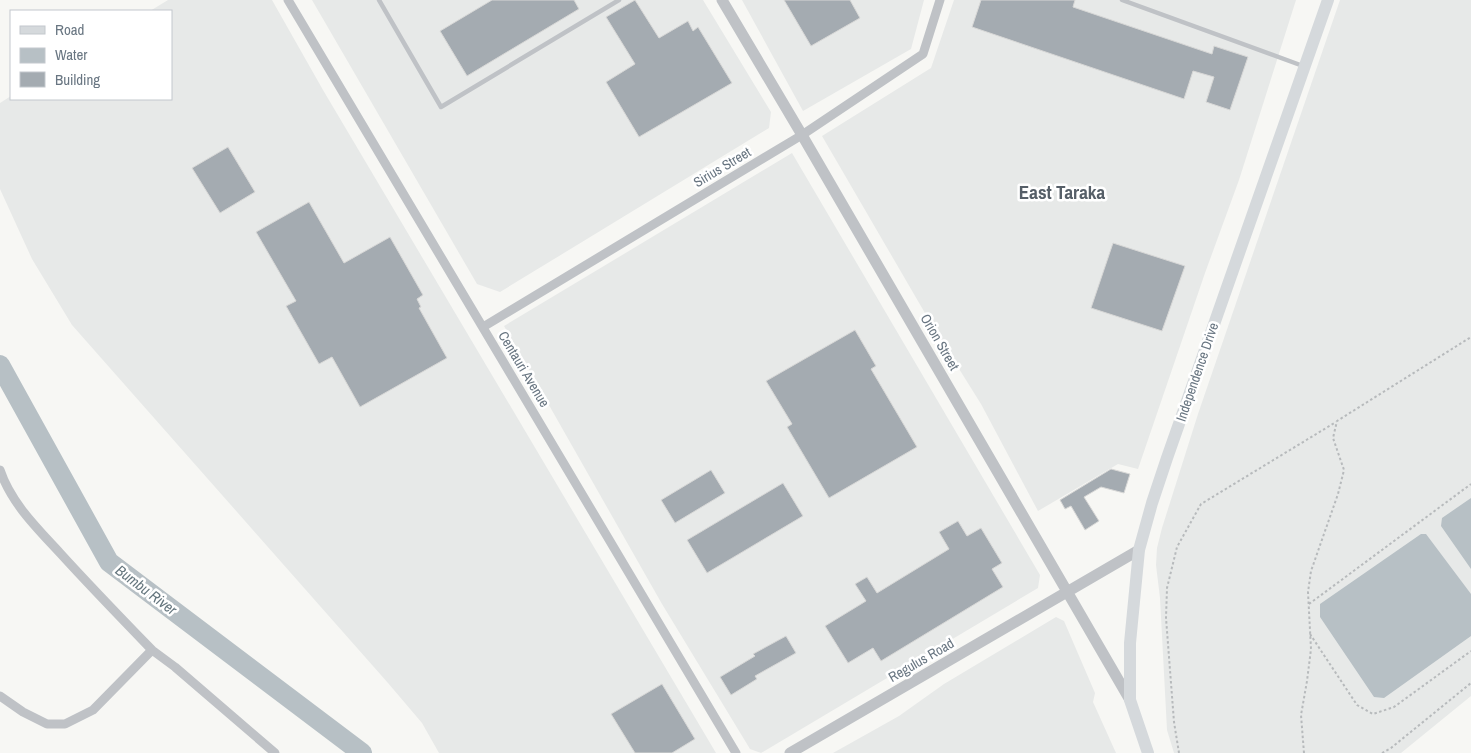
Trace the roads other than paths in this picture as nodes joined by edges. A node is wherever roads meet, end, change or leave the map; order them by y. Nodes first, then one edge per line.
1 (288, 0) edge
2 (379, 0) edge
3 (619, 0) edge
4 (722, 0) edge
5 (940, 0) edge
6 (1122, 0) edge
7 (1328, 0) edge
8 (1305, 66) junction
9 (802, 135) junction
10 (483, 327) junction
11 (0, 470) edge
12 (1139, 550) junction
13 (1068, 593) junction
14 (152, 650) junction
15 (0, 696) edge
16 (1130, 700) junction
17 (275, 753) edge
18 (736, 753) edge
19 (790, 753) edge
20 (1148, 753) edge

1 - 10 street, Centauri Avenue
2 - 3 lane
4 - 9 street, Orion Street
5 - 9 street, Sirius Street
6 - 8 lane
7 - 8 main road, Independence Drive
8 - 12 main road, Independence Drive
9 - 10 street, Sirius Street
9 - 13 street, Orion Street
10 - 18 street, Centauri Avenue
11 - 14 street
12 - 13 street, Regulus Road
12 - 16 main road, Independence Drive
13 - 16 street, Orion Street
13 - 19 street, Regulus Road
14 - 15 street
14 - 17 street
16 - 20 main road, Independence Drive

